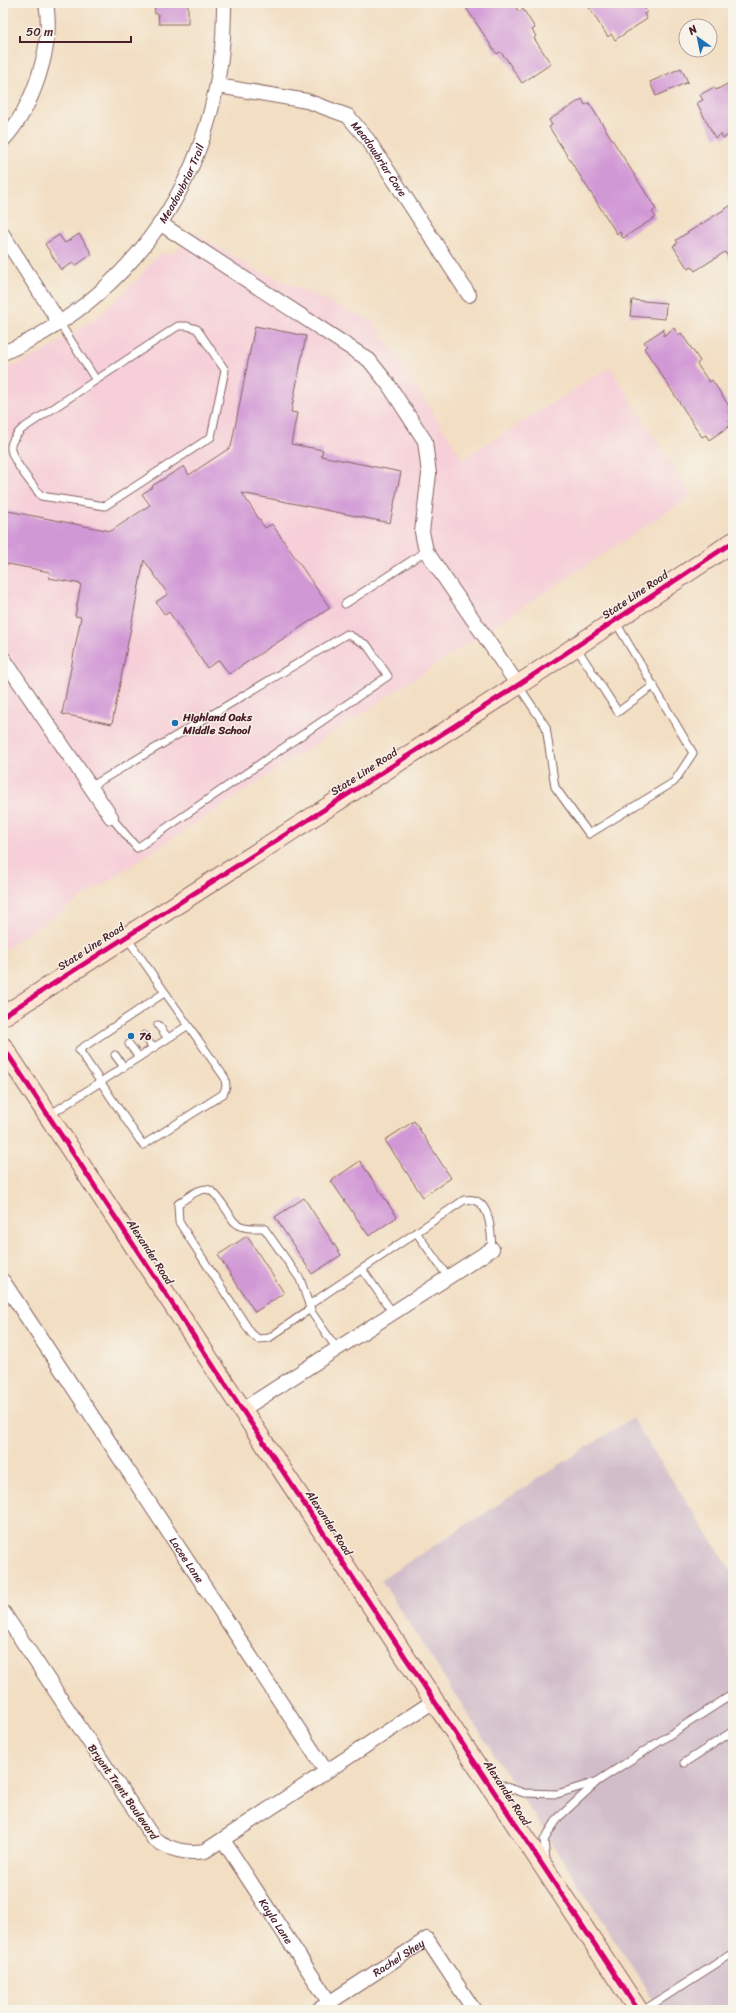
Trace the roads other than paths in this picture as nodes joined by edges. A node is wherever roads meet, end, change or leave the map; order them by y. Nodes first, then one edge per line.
1 (46, 3) edge
2 (224, 3) edge
3 (218, 86) junction
4 (3, 140) edge
5 (161, 224) junction
6 (3, 235) edge
7 (469, 295) dead end
8 (59, 322) junction
9 (3, 353) edge
10 (96, 380) junction
11 (733, 542) edge
12 (426, 551) junction
13 (344, 604) dead end
14 (615, 621) junction
15 (576, 647) junction
16 (3, 658) edge
17 (518, 685) junction
18 (654, 686) junction
19 (90, 787) junction
20 (111, 818) joint
21 (125, 937) junction
22 (164, 993) junction
23 (3, 1016) edge
24 (158, 1025) dead end
25 (187, 1026) junction
26 (101, 1035) junction
27 (144, 1035) dead end
28 (168, 1038) junction
29 (106, 1042) dead end
30 (130, 1044) dead end
31 (3, 1047) edge
32 (153, 1048) junction
33 (115, 1055) dead end
34 (139, 1057) junction
35 (124, 1067) junction
36 (100, 1082) junction
37 (48, 1116) junction
38 (416, 1232) junction
39 (492, 1249) joint
40 (362, 1269) junction
41 (448, 1277) junction
42 (3, 1281) edge
43 (309, 1307) junction
44 (393, 1312) junction
45 (337, 1349) junction
46 (242, 1410) junction
47 (3, 1612) edge
48 (733, 1694) edge
49 (434, 1701) junction
50 (733, 1731) edge
51 (684, 1763) dead end
52 (326, 1771) junction
53 (487, 1780) junction
54 (598, 1781) junction
55 (223, 1840) junction
56 (546, 1871) junction
57 (733, 1953) edge
58 (323, 2006) edge
59 (474, 2010) edge
60 (638, 2010) edge
61 (644, 2010) edge

1 - 4 street
2 - 3 street, Meadowbriar Trail
3 - 5 street, Meadowbriar Trail
3 - 7 street, Meadowbriar Cove
5 - 8 street, Meadowbriar Trail
5 - 12 street
6 - 8 street
8 - 9 street, Meadowbriar Trail
8 - 10 lane
10 - 10 lane
11 - 14 street, State Line Road
12 - 13 lane
12 - 17 street
14 - 15 street, State Line Road
14 - 18 lane
15 - 17 street, State Line Road
15 - 18 lane
16 - 19 street
17 - 18 lane
17 - 21 street, State Line Road
19 - 20 street
19 - 20 lane
21 - 22 lane
21 - 23 street, State Line Road
22 - 25 lane
22 - 26 lane
24 - 28 lane
25 - 28 lane
25 - 36 lane
26 - 29 lane
26 - 36 lane
27 - 32 lane
28 - 32 lane
30 - 34 lane
31 - 37 street, Alexander Road
32 - 34 lane
33 - 35 lane
34 - 35 lane
35 - 36 lane
36 - 37 lane
37 - 46 street, Alexander Road
38 - 39 lane
38 - 40 lane
38 - 41 lane
39 - 41 street
40 - 43 lane
40 - 44 lane
41 - 44 street
42 - 52 street, Lacee Lane
43 - 43 lane
43 - 45 lane
44 - 45 street
45 - 46 street
46 - 49 street, Alexander Road
47 - 55 street, Bryant Trent Boulevard
48 - 54 lane
49 - 52 street, Bryant Trent Boulevard
49 - 53 street, Alexander Road
50 - 51 lane
52 - 55 street, Bryant Trent Boulevard
53 - 54 lane
53 - 56 street, Alexander Road
54 - 56 lane
55 - 58 street, Kayla Lane
56 - 60 street, Alexander Road
57 - 61 lane
58 - 59 street, Rachel Shey

